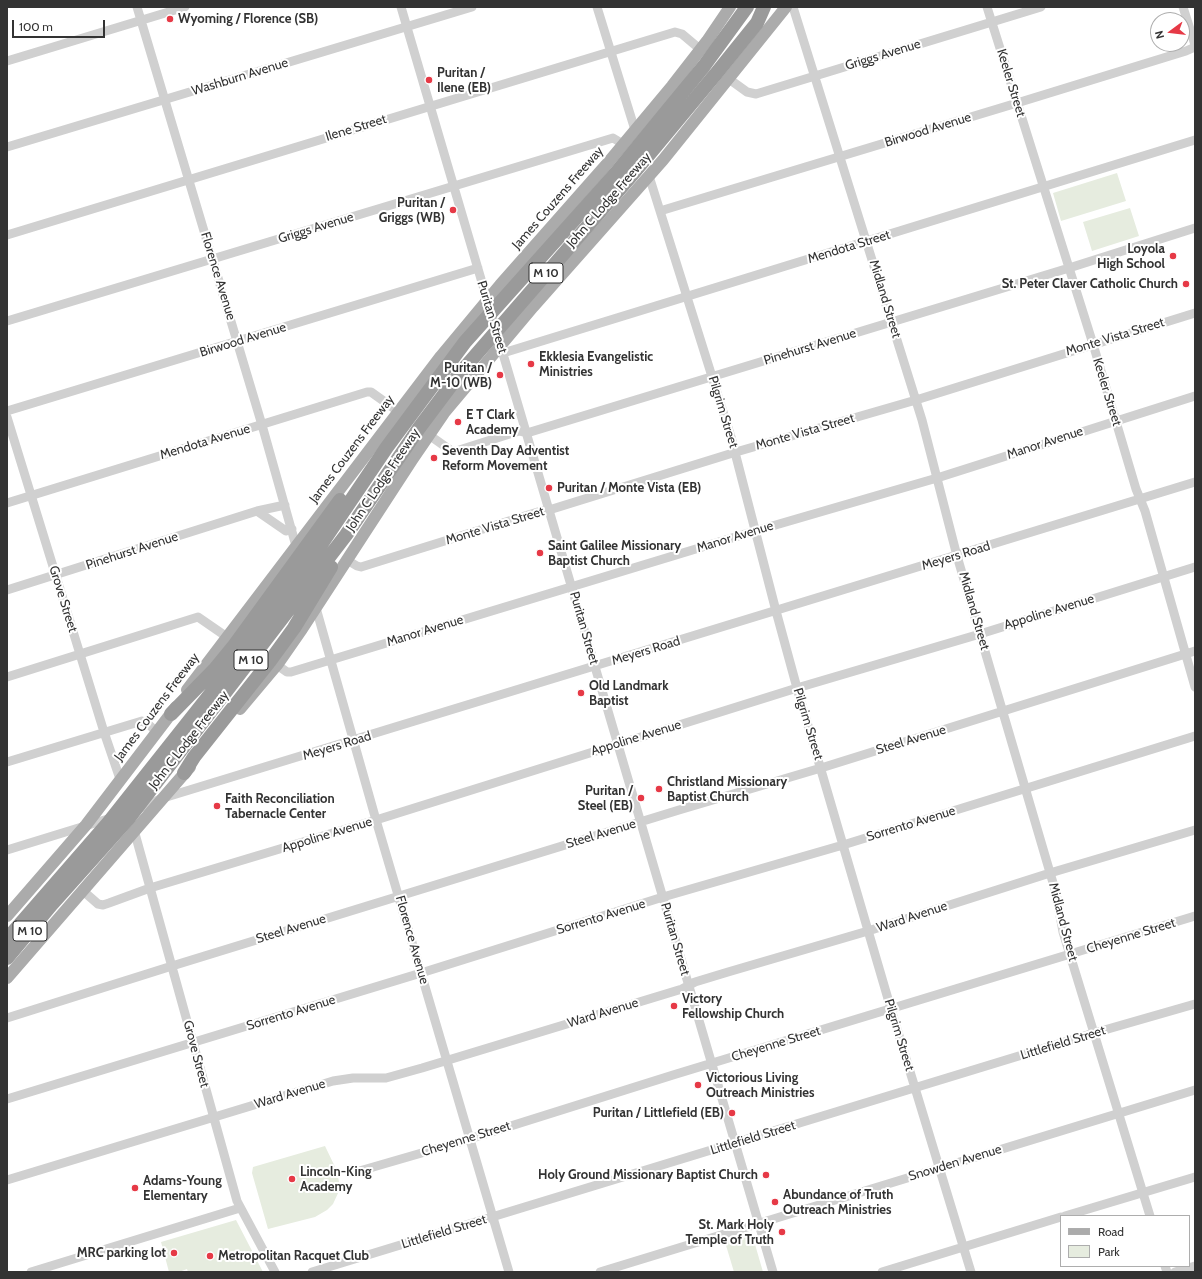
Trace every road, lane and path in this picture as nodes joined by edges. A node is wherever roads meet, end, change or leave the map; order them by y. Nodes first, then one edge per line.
1 (137, 7) edge
2 (185, 7) edge
3 (401, 7) edge
4 (472, 7) edge
5 (597, 7) edge
6 (764, 7) edge
7 (771, 7) edge
8 (786, 7) edge
9 (793, 7) edge
10 (988, 7) edge
11 (1041, 7) edge
12 (1183, 7) edge
13 (741, 8) edge
14 (141, 20) junction
15 (992, 22) junction
16 (757, 23) junction
17 (407, 27) junction
18 (1195, 46) edge
19 (701, 50) junction
20 (610, 51) junction
21 (7, 60) edge
22 (815, 76) junction
23 (729, 79) junction
24 (165, 100) junction
25 (1018, 103) junction
26 (430, 105) junction
27 (635, 130) junction
28 (1195, 140) edge
29 (623, 144) junction
30 (7, 147) edge
31 (840, 156) junction
32 (649, 176) junction
33 (188, 179) junction
34 (454, 186) junction
35 (1043, 187) junction
36 (660, 211) junction
37 (1195, 228) edge
38 (7, 235) edge
39 (867, 242) junction
40 (213, 259) junction
41 (478, 268) junction
42 (1069, 268) junction
43 (493, 297) junction
44 (687, 297) junction
45 (1195, 313) edge
46 (518, 321) junction
47 (7, 322) edge
48 (471, 322) junction
49 (892, 322) junction
50 (237, 342) junction
51 (1093, 344) junction
52 (501, 346) junction
53 (475, 376) junction
54 (712, 376) junction
55 (1195, 396) edge
56 (916, 400) junction
57 (7, 412) edge
58 (399, 412) junction
59 (7, 418) edge
60 (1116, 420) junction
61 (262, 425) junction
62 (526, 433) junction
63 (429, 435) junction
64 (387, 447) junction
65 (736, 452) junction
66 (937, 478) junction
67 (1195, 482) edge
68 (31, 495) junction
69 (1140, 499) junction
70 (7, 503) edge
71 (285, 505) junction
72 (549, 510) junction
73 (257, 511) junction
74 (292, 529) junction
75 (756, 530) junction
76 (346, 535) junction
77 (296, 546) junction
78 (957, 556) junction
79 (347, 560) junction
80 (1195, 567) edge
81 (55, 575) junction
82 (1164, 577) junction
83 (572, 587) junction
84 (7, 590) edge
85 (316, 608) junction
86 (776, 611) junction
87 (980, 634) junction
88 (227, 637) junction
89 (1195, 651) edge
90 (1186, 654) junction
91 (80, 655) junction
92 (330, 660) junction
93 (277, 665) junction
94 (595, 666) junction
95 (7, 677) edge
96 (1195, 687) edge
97 (797, 688) junction
98 (1003, 712) junction
99 (171, 714) junction
100 (104, 732) junction
101 (157, 732) junction
102 (1195, 736) edge
103 (353, 741) junction
104 (618, 744) junction
105 (7, 762) edge
106 (139, 762) junction
107 (821, 768) junction
108 (184, 773) junction
109 (120, 779) junction
110 (168, 786) junction
111 (1025, 789) junction
112 (160, 799) junction
113 (376, 820) junction
114 (640, 822) junction
115 (91, 824) junction
116 (134, 830) junction
117 (1195, 830) edge
118 (843, 844) junction
119 (7, 850) edge
120 (1050, 873) junction
121 (150, 888) junction
122 (82, 890) junction
123 (398, 896) junction
124 (663, 897) junction
125 (7, 916) edge
126 (1195, 916) edge
127 (868, 931) junction
128 (7, 939) edge
129 (1071, 954) junction
130 (7, 958) edge
131 (172, 966) junction
132 (421, 973) junction
133 (7, 978) edge
134 (689, 986) junction
135 (1195, 1004) edge
136 (891, 1008) junction
137 (7, 1018) edge
138 (1094, 1033) junction
139 (193, 1042) junction
140 (448, 1060) junction
141 (712, 1063) junction
142 (915, 1088) junction
143 (1195, 1090) edge
144 (7, 1099) edge
145 (1118, 1113) junction
146 (214, 1117) junction
147 (470, 1139) junction
148 (735, 1143) junction
149 (939, 1167) junction
150 (356, 1172) dead end
151 (1195, 1177) edge
152 (7, 1180) edge
153 (1142, 1192) junction
154 (240, 1208) junction
155 (1068, 1215) edge
156 (1150, 1215) edge
157 (1060, 1217) edge
158 (493, 1218) junction
159 (759, 1223) junction
160 (963, 1247) junction
161 (1195, 1266) edge
162 (32, 1272) edge
163 (275, 1272) edge
164 (312, 1272) edge
165 (509, 1272) edge
166 (600, 1272) edge
167 (773, 1272) edge
168 (882, 1272) edge
169 (971, 1272) edge
170 (1175, 1272) edge

1 - 14 street, Florence Avenue
2 - 14 street
3 - 17 street, Puritan Street
4 - 17 street, Washburn Avenue
5 - 20 street
6 - 16 highway, John C Lodge Freeway / M 10
7 - 16 highway
8 - 23 main road
9 - 22 street, Midland Street
10 - 15 street, Keeler Street
11 - 15 street, Griggs Avenue
12 - 18 street
13 - 19 main road, James Couzens Freeway
13 - 64 highway, John C Lodge Freeway / M 10
14 - 21 street
14 - 24 street, Florence Avenue
15 - 22 street, Griggs Avenue
15 - 25 street, Keeler Street
16 - 76 highway, John C Lodge Freeway / M 10
17 - 24 street, Washburn Avenue
17 - 26 street, Puritan Street
18 - 25 street, Birwood Avenue
19 - 20 street, Ilene Street
19 - 27 main road, James Couzens Freeway
20 - 26 street, Ilene Street
20 - 27 street
22 - 23 street, Griggs Avenue
22 - 31 street, Midland Street
23 - 32 main road
24 - 30 street, Washburn Avenue
24 - 33 street, Florence Avenue
25 - 31 street, Birwood Avenue
25 - 35 street, Keeler Street
26 - 33 street, Ilene Street
26 - 34 street, Puritan Street
27 - 29 main road, James Couzens Freeway
28 - 35 street, Mendota Street
29 - 34 street, Griggs Avenue
29 - 43 main road, James Couzens Freeway
31 - 36 street, Birwood Avenue
31 - 39 street, Midland Street
32 - 36 street, Pilgrim Street
32 - 46 main road
33 - 38 street, Ilene Street
33 - 40 street, Florence Avenue
34 - 40 street, Griggs Avenue
34 - 41 street, Puritan Street
35 - 39 street, Mendota Street
35 - 42 street, Keeler Street
36 - 44 street, Pilgrim Street
37 - 42 street, Pinehurst Avenue
39 - 44 street, Mendota Street
39 - 49 street, Midland Street
40 - 47 street, Griggs Avenue
40 - 50 street, Florence Avenue
41 - 43 street, Puritan Street
41 - 50 street, Birwood Avenue
42 - 49 street, Pinehurst Avenue
42 - 51 street, Keeler Street
43 - 46 main road
43 - 48 main road, James Couzens Freeway
43 - 52 street, Puritan Street
44 - 52 street, Mendota Street
44 - 54 street, Pilgrim Street
45 - 51 street, Monte Vista Street
46 - 52 main road
48 - 53 main road
48 - 58 main road, James Couzens Freeway
49 - 54 street, Pinehurst Avenue
49 - 56 street, Midland Street
50 - 57 street, Birwood Avenue
50 - 61 street, Florence Avenue
51 - 56 street, Monte Vista Street
51 - 60 street, Keeler Street
52 - 53 main road
52 - 62 street, Puritan Street
53 - 63 main road
54 - 62 street, Pinehurst Avenue
54 - 65 street, Pilgrim Street
55 - 60 street, Manor Avenue
56 - 65 street, Monte Vista Street
56 - 66 street, Midland Street
58 - 61 street, Mendota Avenue
58 - 77 main road, James Couzens Freeway
59 - 68 street, Grove Street
60 - 66 street, Manor Avenue
60 - 69 street, Keeler Street
61 - 68 street, Mendota Avenue
61 - 71 street, Florence Avenue
62 - 63 street, Pinehurst Avenue
62 - 72 street, Puritan Street
63 - 79 main road
64 - 99 highway
64 - 128 highway, John C Lodge Freeway / M 10
65 - 72 street, Monte Vista Street
65 - 75 street, Pilgrim Street
66 - 75 street, Manor Avenue
66 - 78 street, Midland Street
67 - 69 street, Meyers Road
68 - 70 street, Mendota Avenue
68 - 81 street, Grove Street
69 - 78 street, Meyers Road
69 - 82 street, Keeler Street
71 - 73 street, Pinehurst Avenue
71 - 74 street, Florence Avenue
72 - 79 street, Monte Vista Street
72 - 83 street, Puritan Street
73 - 74 street
73 - 81 street, Pinehurst Avenue
74 - 77 street, Florence Avenue
75 - 83 street, Manor Avenue
75 - 86 street, Pilgrim Street
76 - 108 highway
76 - 130 highway, John C Lodge Freeway / M 10
77 - 88 main road, James Couzens Freeway
78 - 86 street, Meyers Road
78 - 87 street, Midland Street
79 - 85 main road
80 - 82 street, Appoline Avenue
81 - 84 street, Pinehurst Avenue
81 - 91 street, Grove Street
82 - 87 street, Appoline Avenue
82 - 90 street, Keeler Street
83 - 92 street, Manor Avenue
83 - 94 street, Puritan Street
85 - 92 street, Florence Avenue
85 - 93 main road
86 - 94 street, Meyers Road
86 - 97 street, Pilgrim Street
87 - 97 street, Appoline Avenue
87 - 98 street, Midland Street
88 - 91 street
88 - 99 main road, James Couzens Freeway
89 - 90 street, Steel Avenue
90 - 96 street, Keeler Street
90 - 98 street, Steel Avenue
91 - 95 street
91 - 100 street, Grove Street
92 - 93 street, Manor Avenue
92 - 103 street, Florence Avenue
93 - 108 main road
94 - 103 street, Meyers Road
94 - 104 street, Puritan Street
97 - 104 street, Appoline Avenue
97 - 107 street, Pilgrim Street
98 - 107 street, Steel Avenue
98 - 111 street, Midland Street
99 - 101 main road, James Couzens Freeway
100 - 101 street
100 - 105 street
100 - 109 street, Grove Street
101 - 106 main road, James Couzens Freeway
102 - 111 street, Sorrento Avenue
103 - 112 street, Meyers Road
103 - 113 street, Florence Avenue
104 - 113 street, Appoline Avenue
104 - 114 street, Puritan Street
106 - 109 main road, James Couzens Freeway
106 - 110 main road
107 - 114 street, Steel Avenue
107 - 118 street, Pilgrim Street
108 - 110 main road
109 - 115 main road, James Couzens Freeway
110 - 112 main road
111 - 118 street, Sorrento Avenue
111 - 120 street, Midland Street
112 - 115 street, Meyers Road
112 - 116 main road
113 - 121 street, Appoline Avenue
113 - 123 street, Florence Avenue
114 - 123 street, Steel Avenue
114 - 124 street, Puritan Street
115 - 119 street, Meyers Road
115 - 125 main road, James Couzens Freeway
116 - 121 street, Grove Street
116 - 122 main road
117 - 120 street, Ward Avenue
118 - 124 street, Sorrento Avenue
118 - 127 street, Pilgrim Street
120 - 127 street, Ward Avenue
120 - 129 street, Midland Street
121 - 122 street, Appoline Avenue
121 - 131 street, Grove Street
122 - 133 main road
123 - 131 street, Steel Avenue
123 - 132 street, Florence Avenue
124 - 132 street, Sorrento Avenue
124 - 134 street, Puritan Street
126 - 129 street, Cheyenne Street
127 - 134 street, Ward Avenue
127 - 136 street, Pilgrim Street
129 - 136 street, Cheyenne Street
129 - 138 street, Midland Street
131 - 137 street, Steel Avenue
131 - 139 street, Grove Street
132 - 139 street, Sorrento Avenue
132 - 140 street, Florence Avenue
134 - 140 street, Ward Avenue
134 - 141 street, Puritan Street
135 - 138 street, Littlefield Street
136 - 141 street, Cheyenne Street
136 - 142 street, Pilgrim Street
138 - 142 street, Littlefield Street
138 - 145 street, Midland Street
139 - 144 street, Sorrento Avenue
139 - 146 street, Grove Street
140 - 146 street, Ward Avenue
140 - 147 street, Florence Avenue
141 - 147 street, Cheyenne Street
141 - 148 street, Puritan Street
142 - 148 street, Littlefield Street
142 - 149 street, Pilgrim Street
143 - 145 street, Snowden Avenue
145 - 149 street, Snowden Avenue
145 - 153 street, Midland Street
146 - 152 street, Ward Avenue
146 - 154 street, Grove Street
147 - 150 street, Cheyenne Street
147 - 158 street, Florence Avenue
148 - 158 street, Littlefield Street
148 - 159 street, Puritan Street
149 - 159 street, Snowden Avenue
149 - 160 street, Pilgrim Street
151 - 153 street
153 - 155 street
153 - 156 street, Midland Street
154 - 162 street
154 - 163 street, Grove Street
157 - 160 street
158 - 164 street, Littlefield Street
158 - 165 street, Florence Avenue
159 - 166 street, Snowden Avenue
159 - 167 street, Puritan Street
160 - 168 street
160 - 169 street, Pilgrim Street
161 - 170 street

